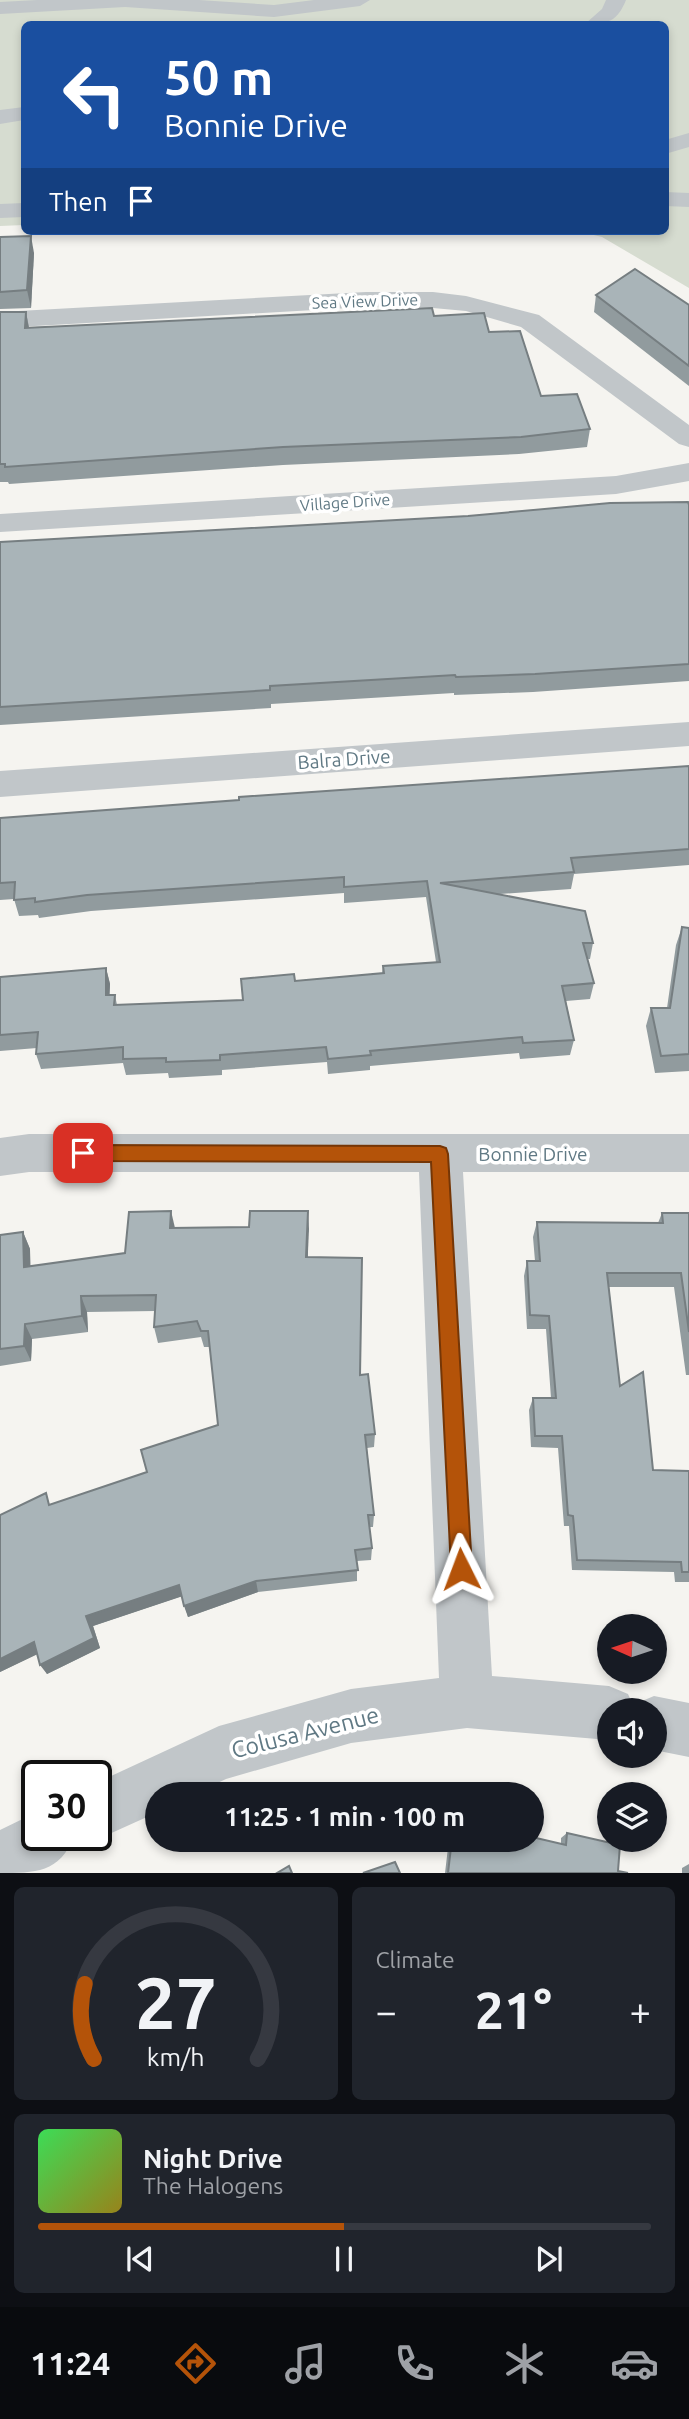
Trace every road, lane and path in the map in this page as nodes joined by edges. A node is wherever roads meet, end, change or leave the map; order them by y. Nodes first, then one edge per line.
1 (360, 0) edge
2 (616, 0) edge
3 (0, 9) edge
4 (274, 12) edge
5 (599, 21) edge
6 (21, 114) edge
7 (0, 117) edge
8 (689, 140) edge
9 (669, 146) edge
10 (669, 199) edge
11 (689, 200) edge
12 (21, 210) edge
13 (0, 211) edge
14 (0, 320) edge
15 (689, 438) edge
16 (689, 472) edge
17 (0, 523) edge
18 (689, 734) edge
19 (0, 784) edge
20 (689, 1153) edge
21 (440, 1154) junction
22 (0, 1157) edge
23 (467, 1701) junction
24 (597, 1712) edge
25 (667, 1726) edge
26 (689, 1730) edge
27 (112, 1804) edge
28 (21, 1850) edge
29 (0, 1861) edge

1 - 4 street
2 - 5 street
3 - 4 street
6 - 7 street
8 - 9 street
10 - 11 street
12 - 13 street
14 - 15 street, Sea View Drive
16 - 17 street, Village Drive
18 - 19 street, Balra Drive
20 - 21 street, Bonnie Drive
21 - 22 street, Bonnie Drive
21 - 23 street
23 - 24 street, Colusa Avenue
23 - 27 street, Colusa Avenue
25 - 26 street
28 - 29 street

